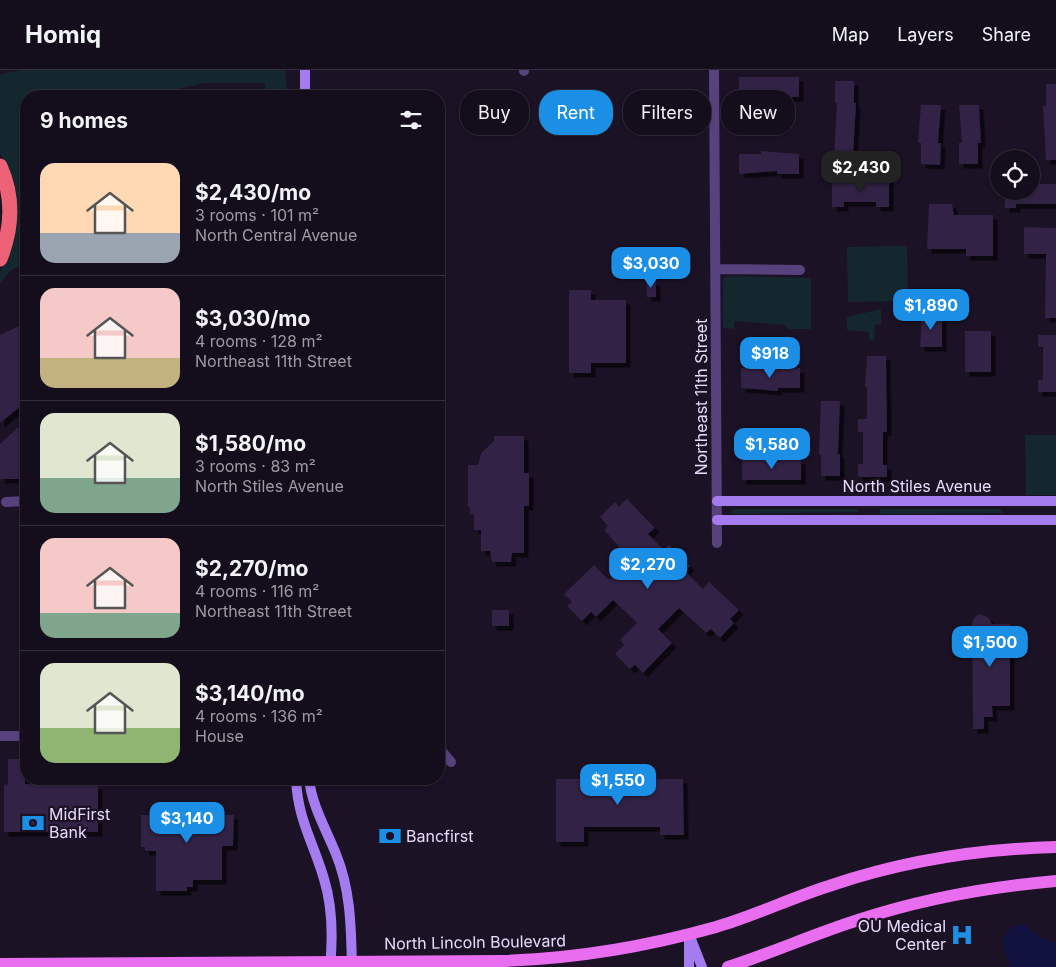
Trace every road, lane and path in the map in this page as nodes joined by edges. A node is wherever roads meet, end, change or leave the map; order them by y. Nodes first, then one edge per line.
1 (305, 70) edge
2 (714, 70) edge
3 (305, 90) edge
4 (0, 166) edge
5 (0, 259) edge
6 (716, 269) junction
7 (800, 270) dead end
8 (20, 501) edge
9 (717, 501) junction
10 (871, 501) junction
11 (1011, 501) junction
12 (1056, 501) edge
13 (6, 502) dead end
14 (871, 519) junction
15 (717, 520) junction
16 (1011, 520) junction
17 (1056, 520) edge
18 (717, 543) dead end
19 (0, 736) edge
20 (20, 736) edge
21 (445, 755) edge
22 (451, 762) dead end
23 (297, 785) edge
24 (310, 785) edge
25 (1056, 847) edge
26 (1056, 881) edge
27 (689, 934) junction
28 (0, 964) edge
29 (331, 964) edge
30 (352, 964) edge
31 (689, 967) edge
32 (702, 967) edge
33 (728, 967) edge

1 - 3 street
2 - 6 street, Northeast 11th Street
4 - 5 highway
6 - 7 street
6 - 9 street, Northeast 11th Street
8 - 13 street
9 - 10 street, North Stiles Avenue
9 - 15 street, Northeast 11th Street
10 - 11 street, North Stiles Avenue
10 - 14 street
11 - 12 street, North Stiles Avenue
11 - 16 street
14 - 15 street, North Stiles Avenue
14 - 16 street, North Stiles Avenue
15 - 18 street, Northeast 11th Street
16 - 17 street, North Stiles Avenue
19 - 20 street
21 - 22 street
23 - 29 street
24 - 30 street
25 - 27 main road, North Lincoln Boulevard
26 - 33 main road
27 - 30 main road, North Lincoln Boulevard
27 - 31 street
27 - 32 street
28 - 29 main road, North Lincoln Boulevard
29 - 30 main road, North Lincoln Boulevard

